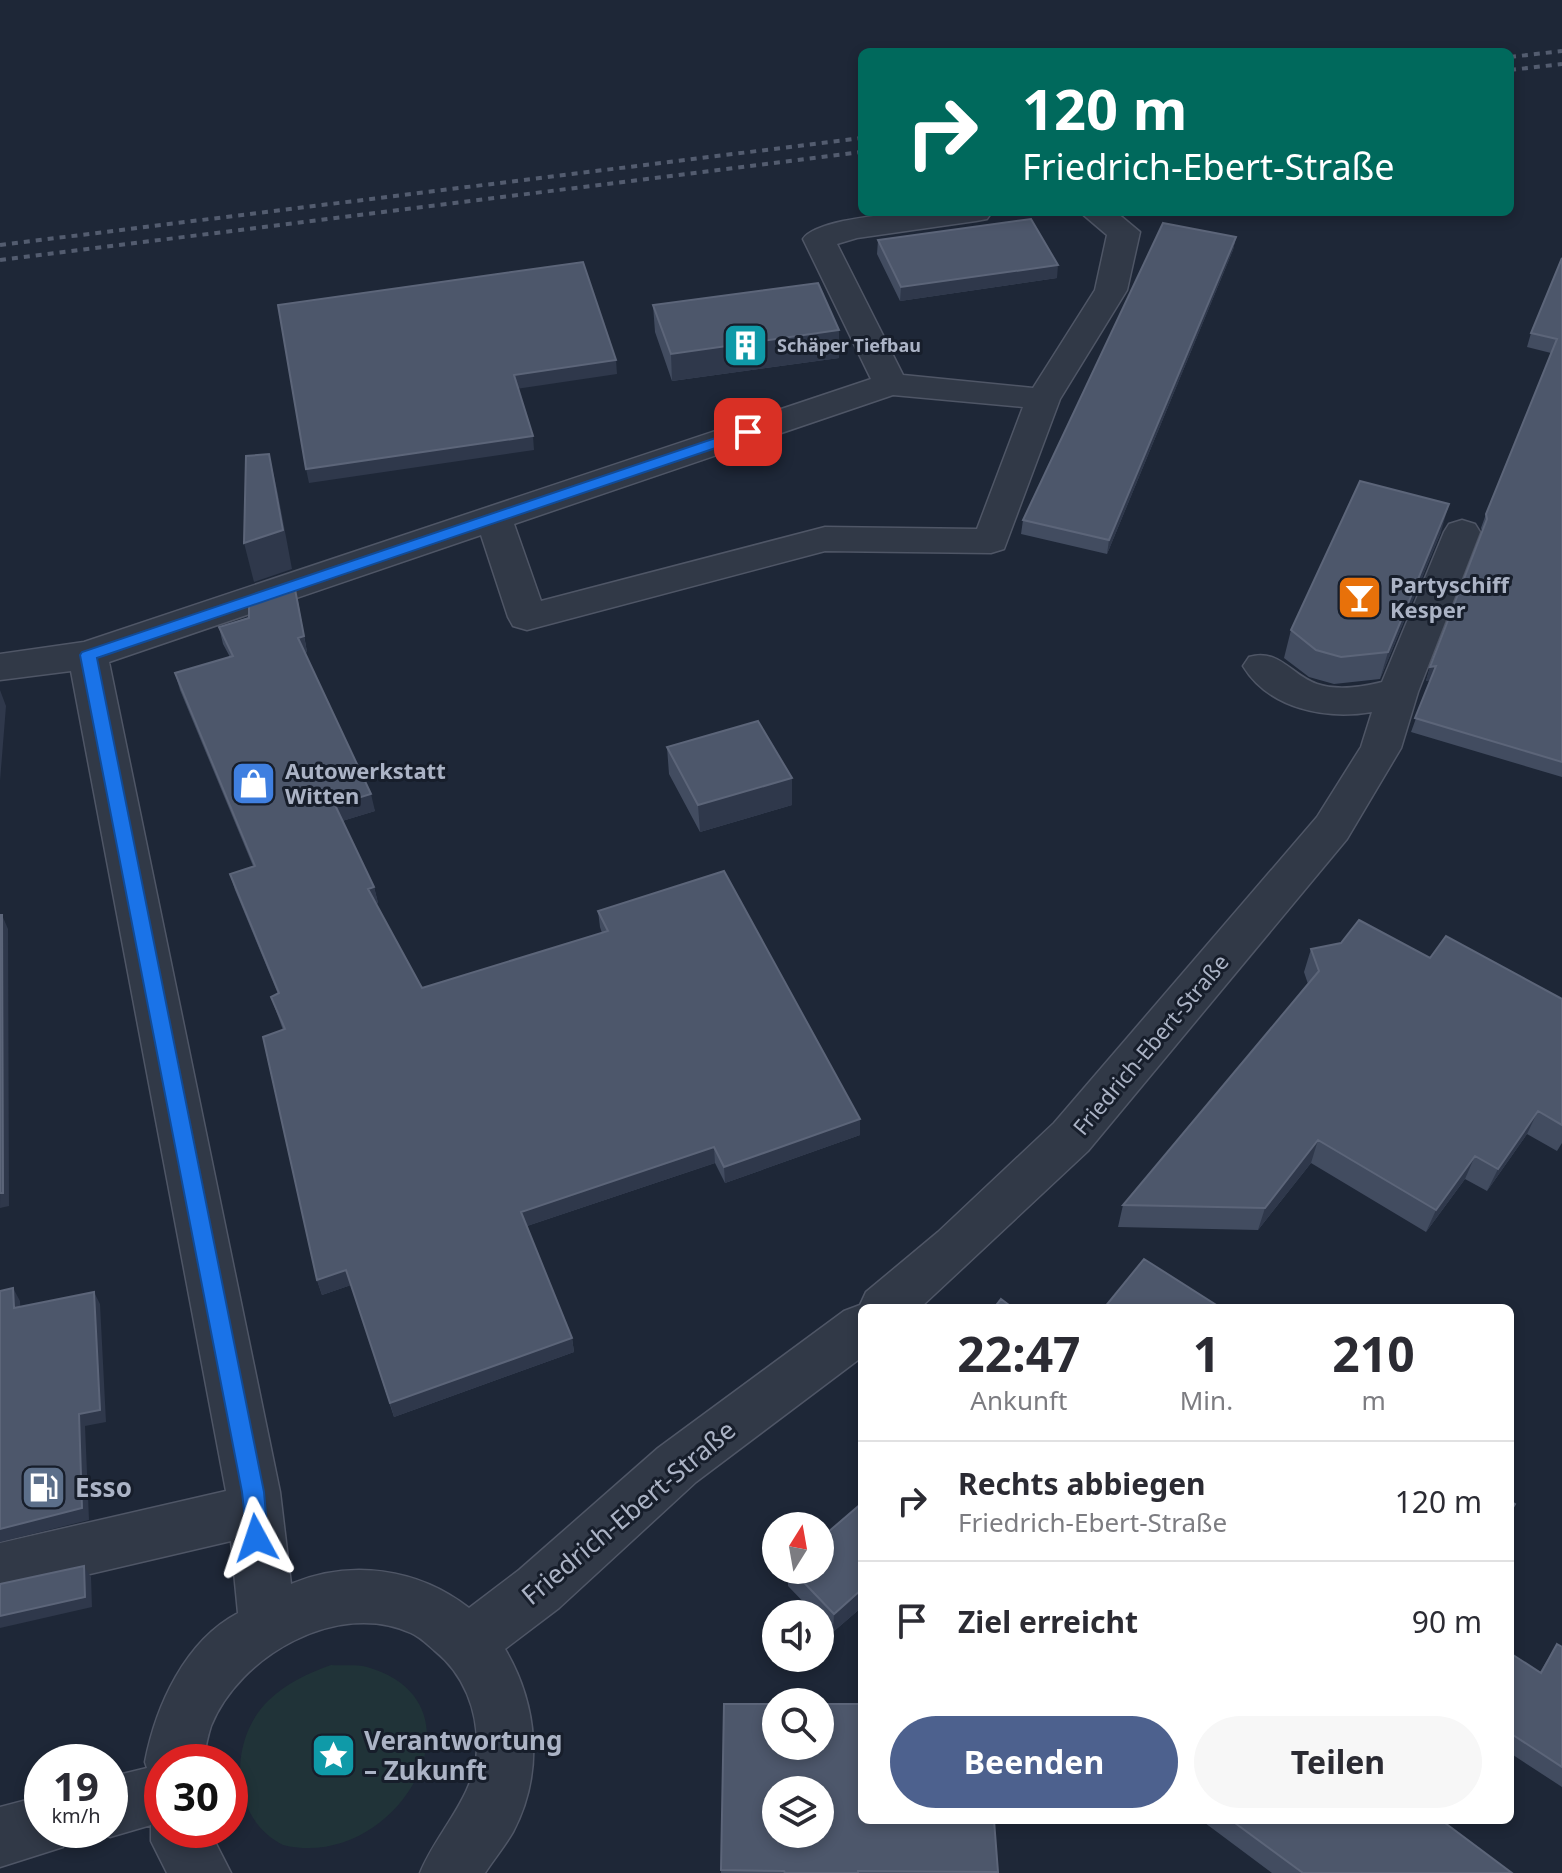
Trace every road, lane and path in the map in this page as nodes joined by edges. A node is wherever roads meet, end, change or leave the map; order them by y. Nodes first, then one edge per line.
1 (947, 216) edge
2 (1102, 216) edge
3 (890, 384) junction
4 (1043, 399) junction
5 (494, 518) junction
6 (1462, 532) dead end
7 (88, 655) junction
8 (1263, 666) dead end
9 (0, 667) edge
10 (1398, 692) junction
11 (1306, 696) junction
12 (1358, 786) junction
13 (893, 1304) edge
14 (858, 1335) edge
15 (253, 1510) junction
16 (0, 1569) edge
17 (267, 1622) junction
18 (471, 1641) junction
19 (177, 1744) edge
20 (24, 1831) edge
21 (0, 1837) edge
22 (185, 1848) edge
23 (470, 1865) edge
24 (201, 1873) edge

1 - 3 street
2 - 4 street
3 - 4 street
3 - 5 street
4 - 5 street
5 - 7 street
6 - 10 street, Friedrich-Ebert-Straße
7 - 9 street
7 - 15 street
8 - 11 street
10 - 11 street
10 - 12 street, Friedrich-Ebert-Straße
11 - 12 street
12 - 13 street, Friedrich-Ebert-Straße
14 - 18 street, Friedrich-Ebert-Straße
15 - 16 street
15 - 17 street
17 - 18 street
17 - 19 street
18 - 23 street
20 - 21 street
22 - 24 street

